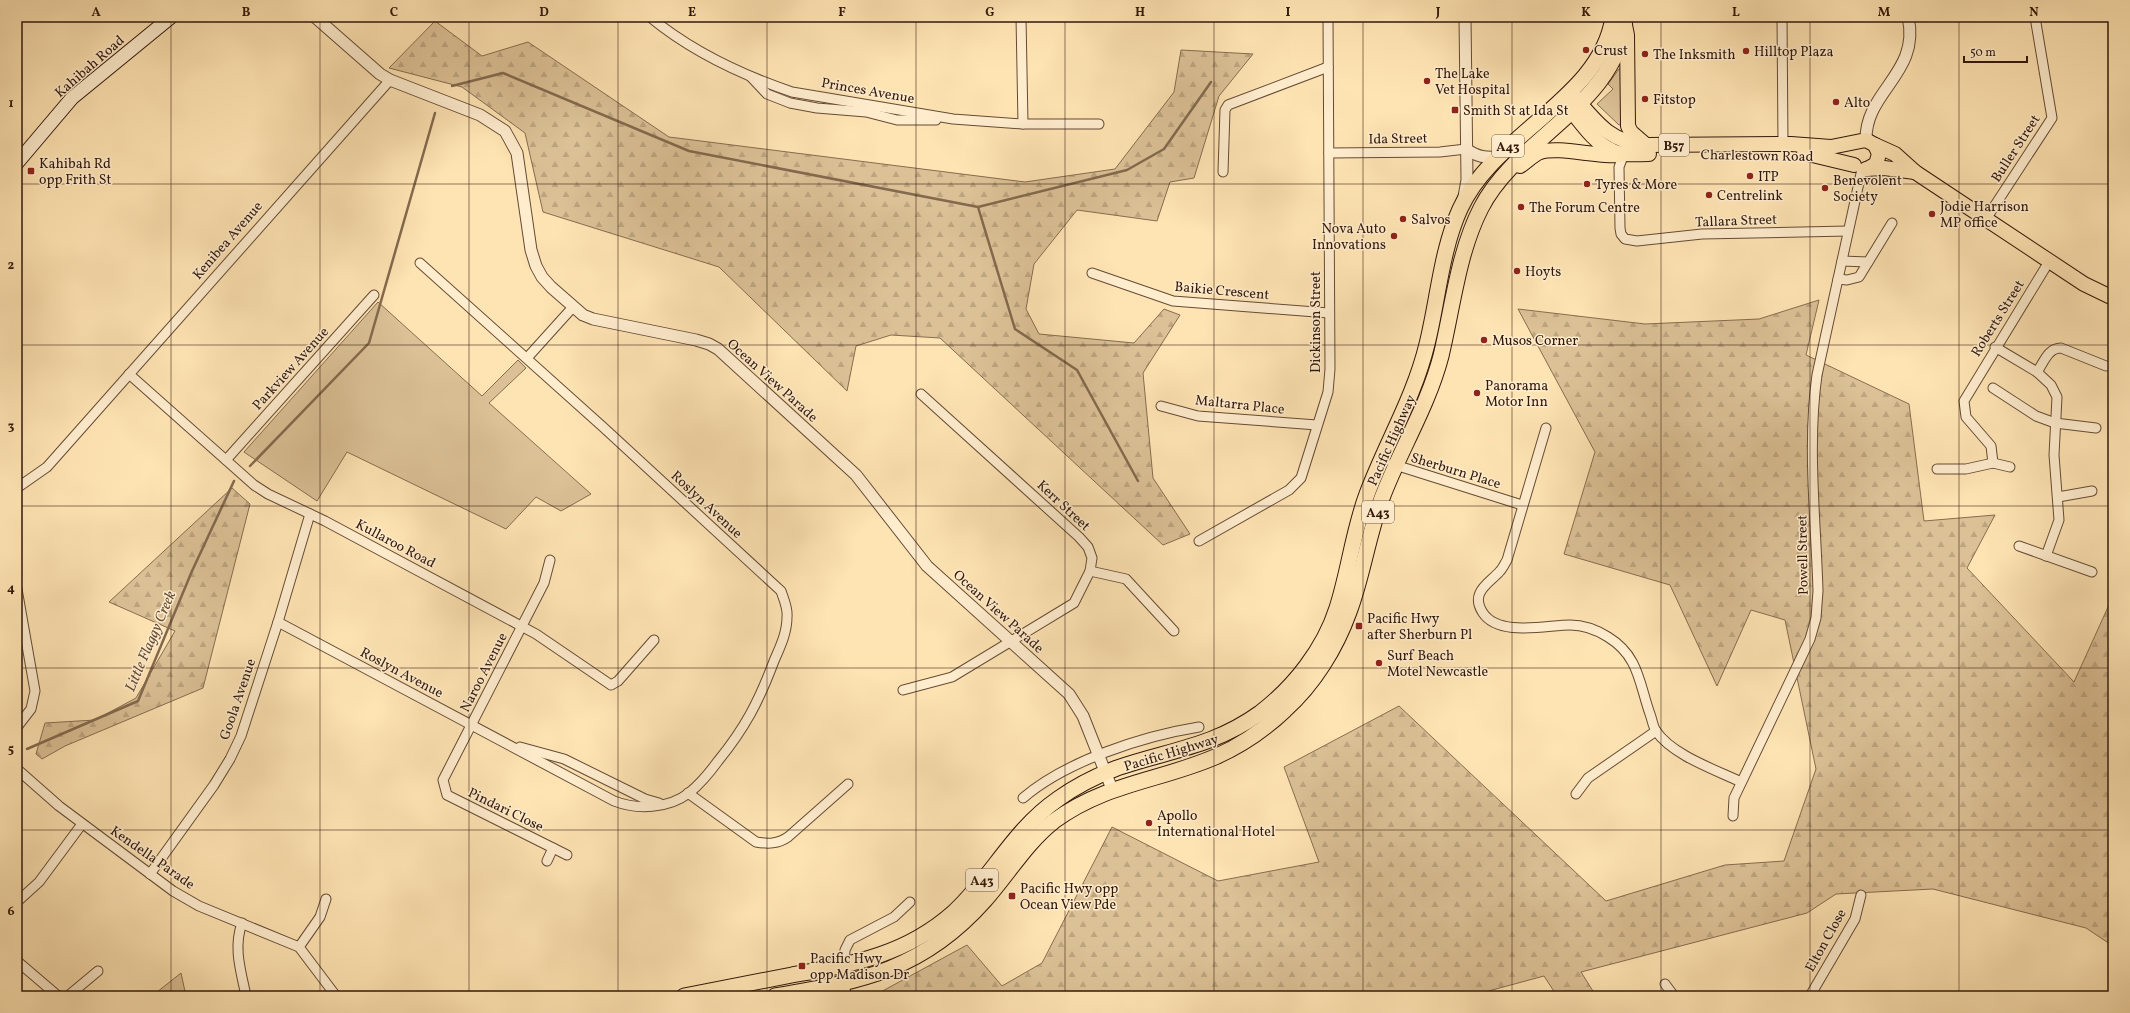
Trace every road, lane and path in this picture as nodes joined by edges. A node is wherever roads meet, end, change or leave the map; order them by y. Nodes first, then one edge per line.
1 (171, 17) edge
2 (315, 17) edge
3 (650, 17) edge
4 (1022, 17) edge
5 (1328, 17) edge
6 (1465, 17) edge
7 (1782, 17) edge
8 (2035, 17) edge
9 (1910, 18) edge
10 (1621, 20) edge
11 (1328, 67) junction
12 (390, 80) junction
13 (1566, 96) junction
14 (1576, 107) junction
15 (1023, 124) junction
16 (1099, 124) dead end
17 (1866, 143) junction
18 (1783, 144) junction
19 (1646, 145) junction
20 (1466, 149) junction
21 (1329, 153) junction
22 (1498, 157) junction
23 (1622, 160) junction
24 (17, 163) edge
25 (1861, 167) junction
26 (1223, 172) dead end
27 (1915, 172) junction
28 (1498, 182) junction
29 (1464, 202) junction
30 (1986, 219) junction
31 (1892, 223) dead end
32 (1848, 231) junction
33 (2050, 260) junction
34 (1842, 261) junction
35 (1868, 262) junction
36 (420, 263) dead end
37 (1092, 272) dead end
38 (1838, 279) junction
39 (374, 295) dead end
40 (2113, 298) edge
41 (573, 307) junction
42 (1329, 313) junction
43 (1996, 347) junction
44 (527, 358) junction
45 (2106, 366) dead end
46 (2037, 372) junction
47 (129, 374) junction
48 (1993, 388) dead end
49 (921, 394) dead end
50 (1161, 406) dead end
51 (2055, 423) junction
52 (1317, 425) junction
53 (1546, 428) dead end
54 (2096, 428) dead end
55 (226, 460) junction
56 (1381, 461) junction
57 (1993, 463) junction
58 (1396, 466) junction
59 (2010, 467) dead end
60 (1937, 468) dead end
61 (17, 488) edge
62 (2092, 491) dead end
63 (2058, 497) junction
64 (1522, 505) junction
65 (310, 514) junction
66 (1199, 541) dead end
67 (2019, 546) dead end
68 (2046, 556) junction
69 (550, 560) dead end
70 (1090, 571) junction
71 (2092, 572) dead end
72 (17, 589) edge
73 (278, 622) junction
74 (522, 626) junction
75 (1174, 631) dead end
76 (654, 640) dead end
77 (1011, 642) junction
78 (903, 690) dead end
79 (471, 725) junction
80 (17, 727) edge
81 (1199, 727) dead end
82 (1656, 731) junction
83 (514, 746) junction
84 (1098, 755) junction
85 (17, 769) edge
86 (1106, 773) junction
87 (1741, 782) junction
88 (848, 784) dead end
89 (1112, 789) junction
90 (688, 793) junction
91 (1576, 794) dead end
92 (447, 795) joint
93 (1023, 798) dead end
94 (662, 804) junction
95 (1733, 816) dead end
96 (82, 824) junction
97 (553, 848) junction
98 (567, 855) dead end
99 (547, 861) dead end
100 (150, 874) junction
101 (1860, 895) dead end
102 (326, 900) dead end
103 (17, 902) edge
104 (910, 902) dead end
105 (242, 923) junction
106 (300, 947) junction
107 (17, 961) edge
108 (844, 966) junction
109 (98, 971) dead end
110 (1665, 984) dead end
111 (843, 990) edge
112 (58, 996) edge
113 (68, 996) edge
114 (246, 996) edge
115 (336, 996) edge
116 (684, 996) edge
117 (775, 996) edge
118 (1674, 996) edge
119 (1810, 996) edge

1 - 24 main road, Kahibah Road
2 - 12 street
3 - 15 street, Princes Avenue
4 - 15 street
5 - 11 street, Dickinson Street
6 - 20 street
7 - 18 street
8 - 30 street, Buller Street
9 - 17 street
10 - 13 highway, Pacific Highway / A43
10 - 14 highway, Pacific Highway / A43
10 - 19 main road
11 - 21 street, Dickinson Street
11 - 26 street
12 - 41 street, Ocean View Parade
12 - 47 street, Kenibea Avenue
13 - 14 main road, Charlestown Road / B57
13 - 22 highway, Pacific Highway / A43
14 - 19 main road, Charlestown Road / B57
14 - 23 main road, Charlestown Road / B57
14 - 28 highway, Pacific Highway / A43
15 - 16 street, Princes Avenue
17 - 18 main road, Charlestown Road / B57
17 - 25 main road
17 - 25 main road
17 - 27 main road, Charlestown Road / B57
18 - 19 main road, Charlestown Road / B57
20 - 21 street, Ida Street
20 - 22 street
20 - 29 street
21 - 42 street, Dickinson Street
22 - 29 highway, Pacific Highway / A43
23 - 25 main road, Charlestown Road / B57
23 - 28 main road
23 - 32 street, Tallara Street
25 - 27 main road, Charlestown Road / B57
25 - 32 street, Powell Street
27 - 30 main road, Charlestown Road / B57
28 - 58 highway, Pacific Highway / A43
29 - 56 highway, Pacific Highway / A43
30 - 33 main road, Charlestown Road / B57
31 - 35 street
32 - 34 street, Powell Street
33 - 40 main road, Charlestown Road / B57
33 - 43 street, Roberts Street
34 - 35 street
34 - 38 street, Powell Street
35 - 38 street
36 - 44 street, Roslyn Avenue
37 - 42 street, Baikie Crescent
38 - 87 street, Powell Street
39 - 55 street, Parkview Avenue
41 - 44 street
41 - 77 street, Ocean View Parade
42 - 52 street, Dickinson Street
43 - 46 street
43 - 57 street, Roberts Street
44 - 90 street, Roslyn Avenue
45 - 46 street
46 - 51 street
47 - 55 street, Kullaroo Road
47 - 61 street, Kenibea Avenue
48 - 51 street
49 - 70 street, Kerr Street
50 - 52 street, Maltarra Place
51 - 54 street
51 - 63 street
52 - 66 street, Dickinson Street
53 - 64 street
55 - 65 street, Kullaroo Road
56 - 58 street, Sherburn Place
56 - 86 highway, Pacific Highway / A43
57 - 59 street
57 - 60 street
58 - 64 street, Sherburn Place
58 - 89 highway, Pacific Highway / A43
62 - 63 street
63 - 68 street
64 - 82 street
65 - 73 street, Goola Avenue
65 - 74 street, Kullaroo Road
67 - 68 street
68 - 71 street
69 - 74 street, Naroo Avenue
70 - 75 street
70 - 77 street, Kerr Street
72 - 80 street
73 - 79 street, Roslyn Avenue
73 - 100 street, Goola Avenue
74 - 76 street, Kullaroo Road
74 - 79 street, Naroo Avenue
77 - 78 street, Kerr Street
77 - 84 street, Ocean View Parade
79 - 83 street, Roslyn Avenue
79 - 92 street, Naroo Avenue
81 - 84 street, Pacific Highway
82 - 87 street
82 - 91 street
83 - 94 street, Roslyn Avenue
83 - 94 street, Roslyn Avenue
84 - 86 street, Ocean View Parade
84 - 93 street, Pacific Highway
85 - 96 street, Kendella Parade
86 - 89 street, Ocean View Parade
86 - 108 highway, Pacific Highway / A43
87 - 95 street, Powell Street
88 - 90 street
89 - 111 highway, Pacific Highway / A43
90 - 94 street, Roslyn Avenue
92 - 97 street, Pindari Close
96 - 100 street, Kendella Parade
96 - 103 street
97 - 98 street, Pindari Close
97 - 99 street, Pindari Close
100 - 105 street, Kendella Parade
101 - 119 street, Elton Close
102 - 106 street
104 - 108 street
105 - 106 street, Kendella Parade
105 - 114 street
106 - 115 street
107 - 112 street
108 - 111 main road
108 - 116 highway, Pacific Highway / A43
109 - 113 street
110 - 118 street
111 - 117 highway, Pacific Highway / A43

